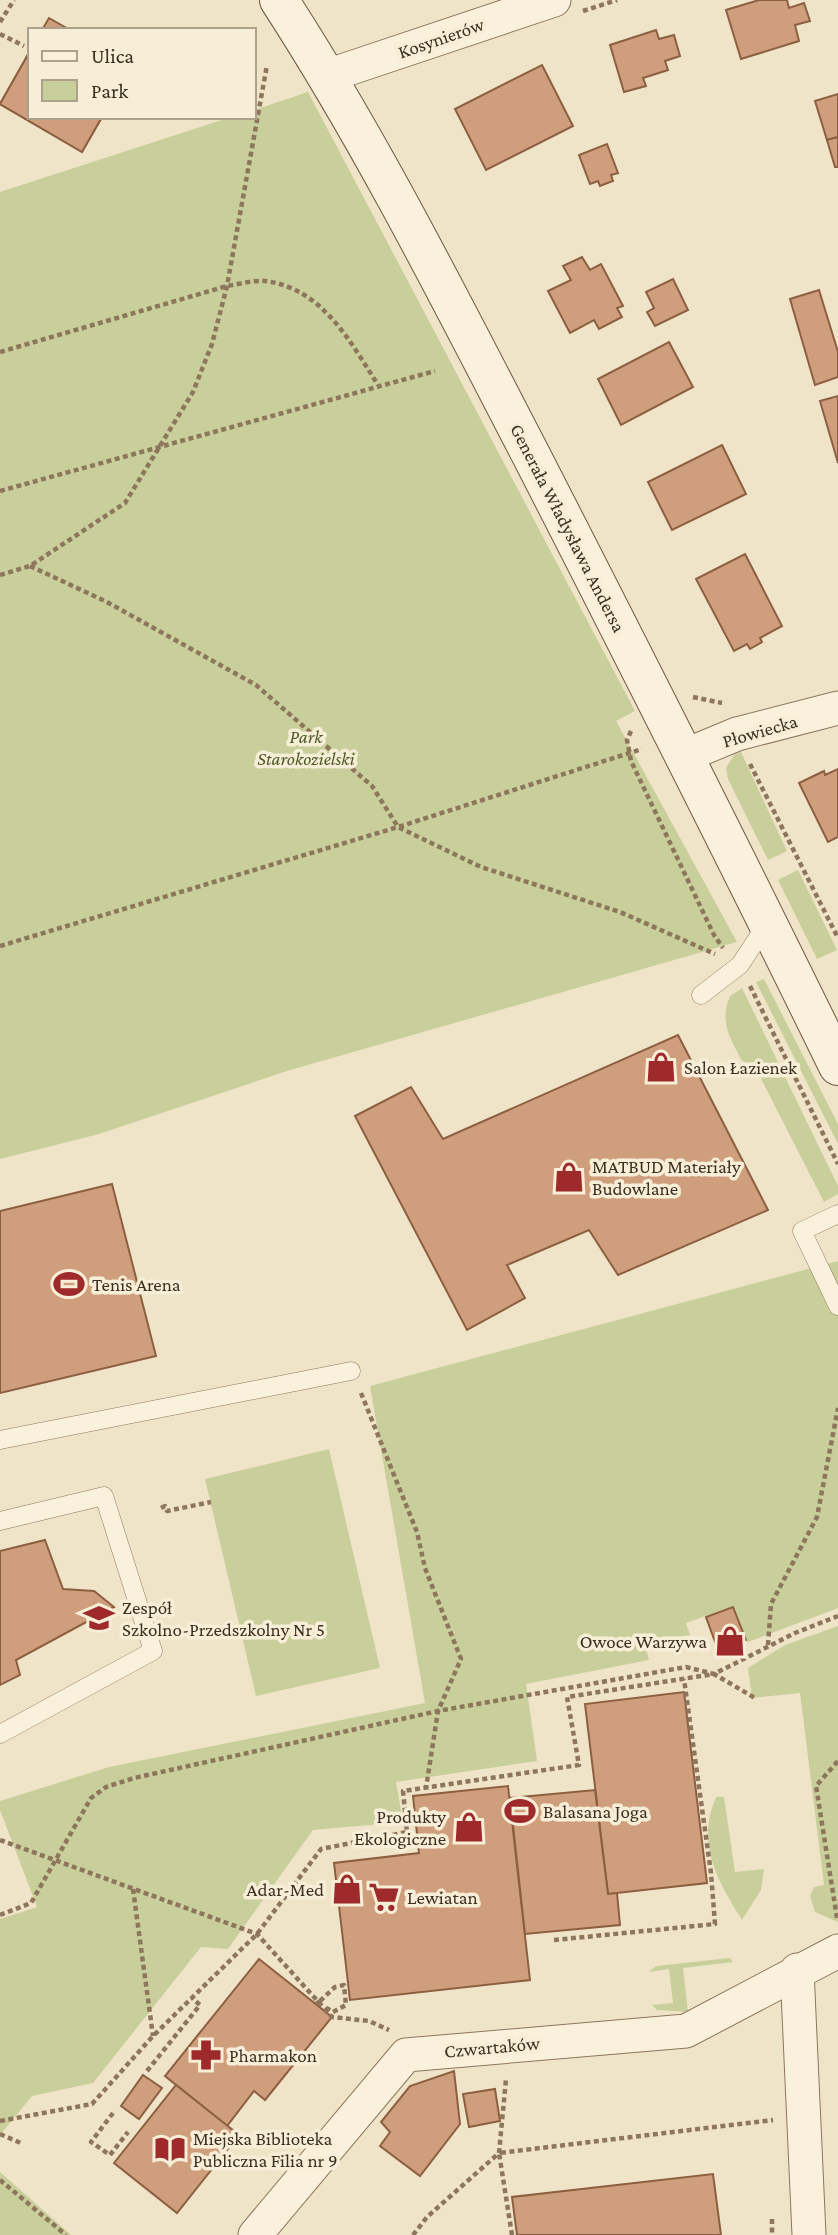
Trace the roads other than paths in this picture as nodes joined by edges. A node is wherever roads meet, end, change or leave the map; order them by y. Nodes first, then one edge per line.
1 (279, 0) edge
2 (554, 0) edge
3 (327, 76) junction
4 (838, 708) edge
5 (684, 756) junction
6 (768, 922) junction
7 (701, 995) dead end
8 (838, 1066) edge
9 (838, 1214) edge
10 (838, 1306) edge
11 (351, 1371) road end
12 (0, 1440) edge
13 (0, 1521) edge
14 (0, 1734) edge
15 (838, 1951) edge
16 (797, 1970) junction
17 (255, 2235) edge
18 (808, 2235) edge

1 - 3 street, Generała Władysława Andersa
2 - 3 street, Kosynierów
3 - 5 street, Generała Władysława Andersa
4 - 5 street, Płowiecka
5 - 6 street, Generała Władysława Andersa
6 - 7 lane
6 - 8 street, Generała Władysława Andersa
9 - 10 lane
11 - 12 lane
13 - 14 lane
15 - 16 street, Czwartaków
16 - 17 street, Czwartaków
16 - 18 street

